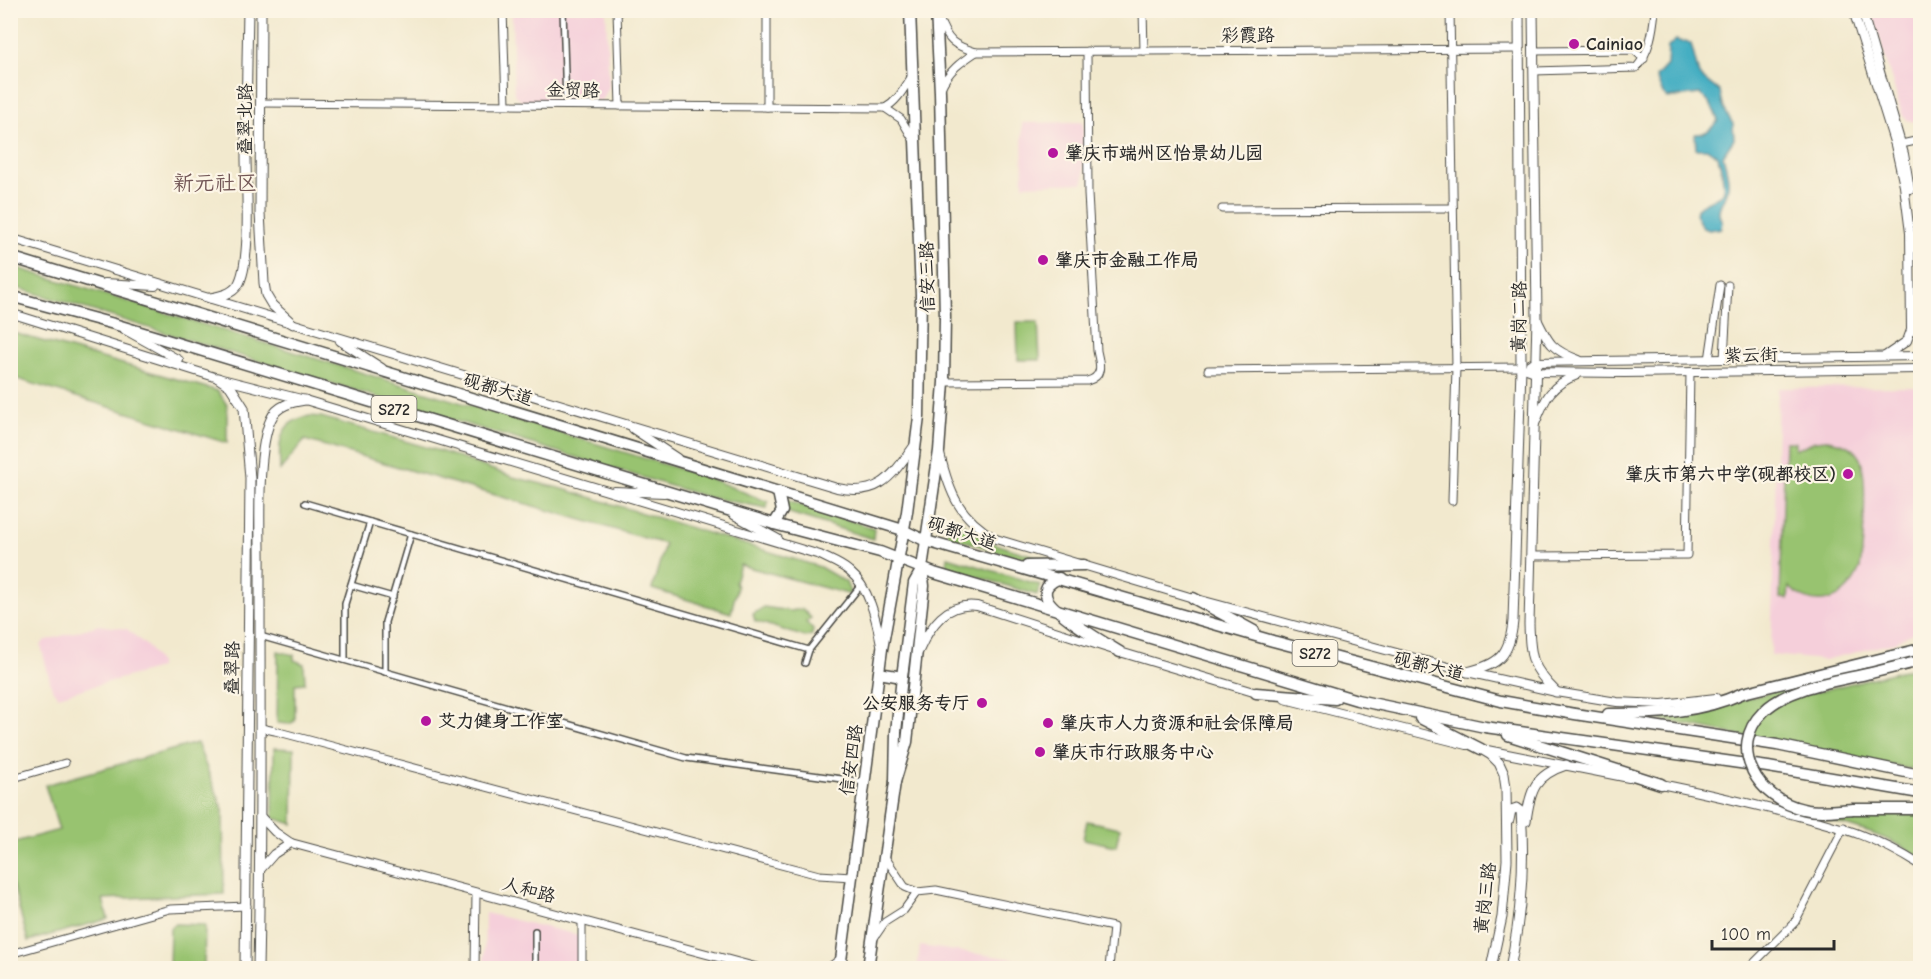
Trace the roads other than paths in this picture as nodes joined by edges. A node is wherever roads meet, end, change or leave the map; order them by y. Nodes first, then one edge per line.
1 (248, 10) edge
2 (261, 10) edge
3 (503, 10) edge
4 (562, 10) edge
5 (617, 10) edge
6 (767, 10) edge
7 (910, 10) edge
8 (936, 10) edge
9 (1143, 10) edge
10 (1450, 10) edge
11 (1519, 10) edge
12 (1533, 10) edge
13 (1655, 10) edge
14 (1853, 10) edge
15 (1862, 10) edge
16 (1519, 49) junction
17 (1450, 50) junction
18 (1086, 51) junction
19 (1144, 51) junction
20 (1534, 51) junction
21 (976, 52) junction
22 (1644, 59) junction
23 (1534, 71) junction
24 (913, 74) junction
25 (940, 92) junction
26 (261, 102) junction
27 (506, 104) junction
28 (566, 105) junction
29 (620, 106) junction
30 (767, 107) junction
31 (885, 108) junction
32 (1920, 140) edge
33 (916, 143) junction
34 (1898, 144) junction
35 (1453, 208) junction
36 (1222, 209) dead end
37 (10, 238) edge
38 (1521, 246) junction
39 (1536, 246) junction
40 (245, 251) junction
41 (10, 257) edge
42 (262, 257) junction
43 (94, 282) junction
44 (1720, 285) dead end
45 (1728, 285) dead end
46 (170, 287) junction
47 (10, 296) edge
48 (210, 298) junction
49 (10, 313) edge
50 (1537, 317) junction
51 (114, 324) junction
52 (293, 324) junction
53 (1920, 333) edge
54 (332, 336) junction
55 (1884, 356) junction
56 (1920, 356) edge
57 (1724, 359) junction
58 (1709, 360) junction
59 (1624, 361) junction
60 (1585, 362) junction
61 (1456, 367) junction
62 (1521, 367) junction
63 (1535, 367) junction
64 (193, 368) junction
65 (1920, 369) edge
66 (1208, 370) dead end
67 (1583, 372) junction
68 (1690, 372) junction
69 (390, 374) junction
70 (1624, 374) junction
71 (218, 378) junction
72 (944, 382) junction
73 (305, 400) junction
74 (919, 417) junction
75 (941, 419) junction
76 (624, 423) junction
77 (1534, 427) junction
78 (915, 445) junction
79 (247, 447) junction
80 (939, 451) junction
81 (263, 452) junction
82 (685, 464) junction
83 (599, 490) junction
84 (778, 492) junction
85 (674, 494) junction
86 (1452, 501) dead end
87 (305, 503) dead end
88 (719, 508) junction
89 (370, 522) junction
90 (774, 524) junction
91 (903, 530) junction
92 (411, 534) junction
93 (926, 541) junction
94 (795, 548) junction
95 (1532, 556) junction
96 (898, 557) junction
97 (1084, 565) junction
98 (1013, 567) junction
99 (922, 568) junction
100 (1059, 578) junction
101 (351, 585) junction
102 (861, 585) junction
103 (393, 597) junction
104 (1192, 598) junction
105 (1054, 609) junction
106 (1514, 621) junction
107 (1529, 624) junction
108 (260, 636) junction
109 (1273, 641) junction
110 (1920, 643) edge
111 (882, 649) junction
112 (1920, 649) edge
113 (808, 650) junction
114 (1119, 652) junction
115 (916, 658) junction
116 (345, 660) junction
117 (1872, 661) junction
118 (1920, 661) edge
119 (805, 663) dead end
120 (385, 672) junction
121 (1467, 672) junction
122 (879, 674) junction
123 (902, 677) junction
124 (1556, 692) junction
125 (1256, 693) junction
126 (1743, 693) junction
127 (1357, 700) junction
128 (1407, 711) junction
129 (1575, 714) junction
130 (1485, 727) junction
131 (261, 728) junction
132 (1481, 749) junction
133 (64, 764) dead end
134 (1566, 765) junction
135 (1920, 775) edge
136 (10, 779) edge
137 (864, 782) junction
138 (895, 782) junction
139 (1661, 784) junction
140 (1920, 793) edge
141 (1920, 809) edge
142 (260, 816) junction
143 (1844, 827) junction
144 (1506, 831) junction
145 (1523, 838) junction
146 (291, 843) junction
147 (884, 855) junction
148 (1920, 865) edge
149 (260, 870) junction
150 (852, 877) junction
151 (916, 892) junction
152 (477, 893) junction
153 (247, 906) junction
154 (582, 921) junction
155 (535, 931) dead end
156 (872, 941) junction
157 (10, 954) edge
158 (841, 964) edge
159 (748, 967) edge
160 (246, 969) edge
161 (258, 969) edge
162 (475, 969) edge
163 (535, 969) edge
164 (582, 969) edge
165 (759, 969) edge
166 (829, 969) edge
167 (868, 969) edge
168 (1109, 969) edge
169 (1491, 969) edge
170 (1510, 969) edge
171 (1749, 969) edge

1 - 40 main road, 叠翠北路
2 - 26 main road, 叠翠北路
3 - 27 street
4 - 28 street
5 - 29 street
6 - 30 street
7 - 24 main road, 信安三路
8 - 21 street
8 - 25 main road, 信安三路
9 - 19 street
10 - 17 street
11 - 16 main road, 黄岗二路
12 - 20 main road, 黄岗二路
13 - 22 street
14 - 34 street
15 - 34 street
16 - 17 street, 彩霞路
16 - 38 main road, 黄岗二路
17 - 19 street, 彩霞路
17 - 35 street
18 - 19 street, 彩霞路
18 - 21 street, 彩霞路
18 - 72 street
20 - 22 street
20 - 23 main road, 黄岗二路
21 - 25 street
22 - 23 street
23 - 39 main road, 黄岗二路
24 - 31 street
24 - 33 main road, 信安三路
25 - 72 main road, 信安三路
26 - 27 street, 金贸路
26 - 42 main road, 叠翠北路
27 - 28 street, 金贸路
28 - 29 street, 金贸路
29 - 30 street, 金贸路
30 - 31 street, 金贸路
31 - 33 street
32 - 34 street
33 - 74 main road, 信安三路
34 - 53 street
34 - 55 street
35 - 36 street
35 - 61 street
37 - 46 street, 砚都大道
38 - 39 main road
38 - 62 main road, 黄岗二路
39 - 50 main road, 黄岗二路
40 - 42 main road
40 - 48 main road, 叠翠北路
41 - 43 main road, 砚都大道 / S272
42 - 52 main road, 叠翠北路
43 - 46 street
43 - 69 main road, 砚都大道 / S272
44 - 58 street
45 - 57 street
46 - 48 street, 砚都大道
47 - 51 main road, S272
48 - 52 street, 砚都大道
49 - 64 street
50 - 60 street
50 - 63 main road, 黄岗二路
51 - 64 street
51 - 85 main road, S272
52 - 54 street, 砚都大道
54 - 69 street
54 - 76 street, 砚都大道
55 - 56 street, 紫云街
55 - 57 street, 紫云街
57 - 58 street, 紫云街
58 - 59 street, 紫云街
59 - 60 street, 紫云街
59 - 70 street
60 - 63 street, 紫云街
61 - 62 street
61 - 66 street
61 - 86 street
62 - 63 street
62 - 106 main road, 黄岗二路
63 - 67 street, 紫云街
63 - 77 main road, 黄岗二路
64 - 71 street
65 - 68 street, 紫云街
67 - 70 street, 紫云街
67 - 77 street
68 - 70 street, 紫云街
68 - 95 street
69 - 82 main road, 砚都大道 / S272
71 - 73 street
71 - 79 main road, 叠翠路
72 - 75 main road, 信安三路
73 - 81 main road, 叠翠路
73 - 83 street
74 - 75 main road
74 - 78 main road, 信安三路
75 - 80 main road, 信安三路
76 - 78 street, 砚都大道
76 - 82 street
77 - 95 main road, 黄岗二路
78 - 91 main road, 信安三路
79 - 81 main road
79 - 153 main road, 叠翠路
80 - 93 main road, 信安三路
80 - 97 street
81 - 108 main road, 叠翠路
82 - 84 main road, 砚都大道 / S272
83 - 85 street
83 - 94 street
84 - 90 main road
84 - 91 main road, 砚都大道 / S272
85 - 88 main road, S272
87 - 89 street
88 - 90 main road, S272
88 - 94 street
89 - 92 street
89 - 101 street
90 - 96 main road, S272
91 - 93 main road, 砚都大道 / S272
91 - 96 main road, 信安三路
92 - 103 street
92 - 113 street
93 - 98 main road, 砚都大道 / S272
93 - 99 main road, 信安三路
94 - 102 street
95 - 107 main road, 黄岗二路
96 - 99 main road, S272
96 - 111 main road, 信安四路
97 - 98 main road
97 - 104 street
98 - 100 main road, 砚都大道 / S272
99 - 105 main road, S272
99 - 115 main road
99 - 123 main road
100 - 105 main road
100 - 109 main road, 砚都大道 / S272
101 - 103 street
101 - 116 street
102 - 111 street
102 - 113 street
103 - 120 street
104 - 109 main road
104 - 121 street
105 - 114 main road
105 - 127 main road, S272
106 - 107 main road
106 - 121 main road, 黄岗二路
107 - 124 main road, 黄岗二路
108 - 116 street
108 - 131 main road, 叠翠路
109 - 129 main road, 砚都大道 / S272
110 - 117 main road
111 - 122 main road, 信安四路
112 - 117 main road
113 - 119 street
114 - 115 street
114 - 125 street
115 - 138 main road
116 - 120 street
117 - 126 main road
118 - 141 main road, bridge
120 - 137 street
121 - 124 street
122 - 123 main road
122 - 137 main road, 信安四路
123 - 138 main road
124 - 126 street
125 - 127 main road
125 - 132 street
126 - 129 main road
127 - 128 main road, S272
128 - 130 main road, S272
128 - 132 main road
129 - 135 main road, 砚都大道 / S272
130 - 139 main road
130 - 140 main road, S272
131 - 142 main road, 叠翠路
131 - 150 street
132 - 134 street
132 - 144 main road, 黄岗三路
133 - 136 street
134 - 139 street
134 - 145 main road
137 - 150 main road, 信安四路
138 - 147 main road
139 - 143 street
142 - 146 street
142 - 149 main road, 叠翠路
143 - 148 street
143 - 171 street
144 - 145 main road
144 - 169 main road, 黄岗三路
145 - 170 main road, 黄岗三路
146 - 149 street
146 - 152 street, 人和路
147 - 151 street
147 - 156 main road
149 - 161 main road, 叠翠路
150 - 158 main road, 信安四路
151 - 156 street
151 - 168 street
152 - 154 street, 人和路
152 - 162 street
153 - 157 street
153 - 160 main road, 叠翠路
154 - 159 street, 人和路
154 - 164 street
155 - 163 street
156 - 167 main road
158 - 166 street
159 - 165 street, 人和路

